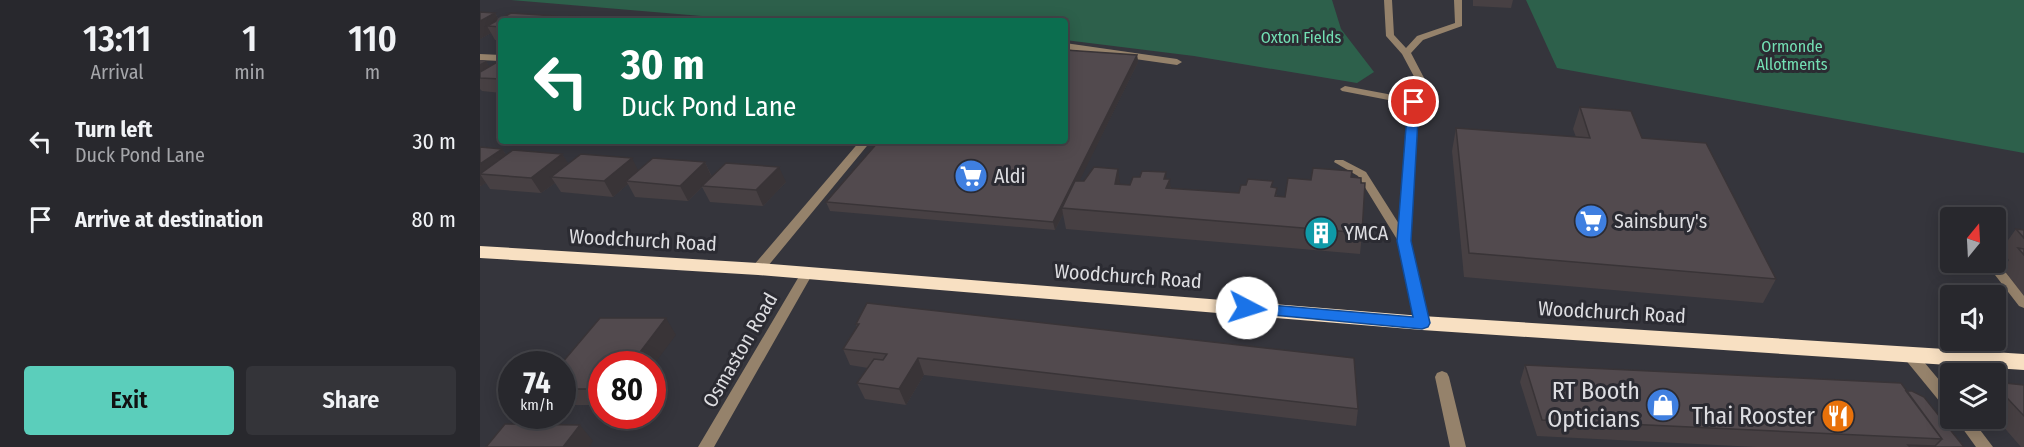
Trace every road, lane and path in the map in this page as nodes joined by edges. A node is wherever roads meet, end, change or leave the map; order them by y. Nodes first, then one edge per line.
1 (1388, 0) edge
2 (1458, 0) edge
3 (1068, 46) edge
4 (1406, 53) junction
5 (480, 57) edge
6 (498, 58) edge
7 (1177, 62) dead end
8 (1345, 89) dead end
9 (1429, 97) dead end
10 (863, 144) edge
11 (1339, 162) dead end
12 (1404, 241) junction
13 (480, 252) edge
14 (758, 269) junction
15 (807, 273) junction
16 (2000, 273) edge
17 (2024, 303) edge
18 (1422, 323) junction
19 (1909, 354) junction
20 (2024, 362) edge
21 (1442, 377) dead end
22 (1940, 392) edge
23 (1971, 429) edge
24 (706, 447) edge
25 (1458, 447) edge
26 (1985, 447) edge

1 - 4 street
2 - 4 street
3 - 7 street
4 - 9 street
5 - 6 street
8 - 12 street
10 - 14 street
11 - 12 street
12 - 18 street
13 - 14 highway, Woodchurch Road
14 - 15 highway, Woodchurch Road
15 - 18 highway, Woodchurch Road
15 - 24 street, Osmaston Road
16 - 17 street
18 - 19 highway, Woodchurch Road
19 - 20 highway, Woodchurch Road
19 - 22 street
21 - 25 street
23 - 26 street

